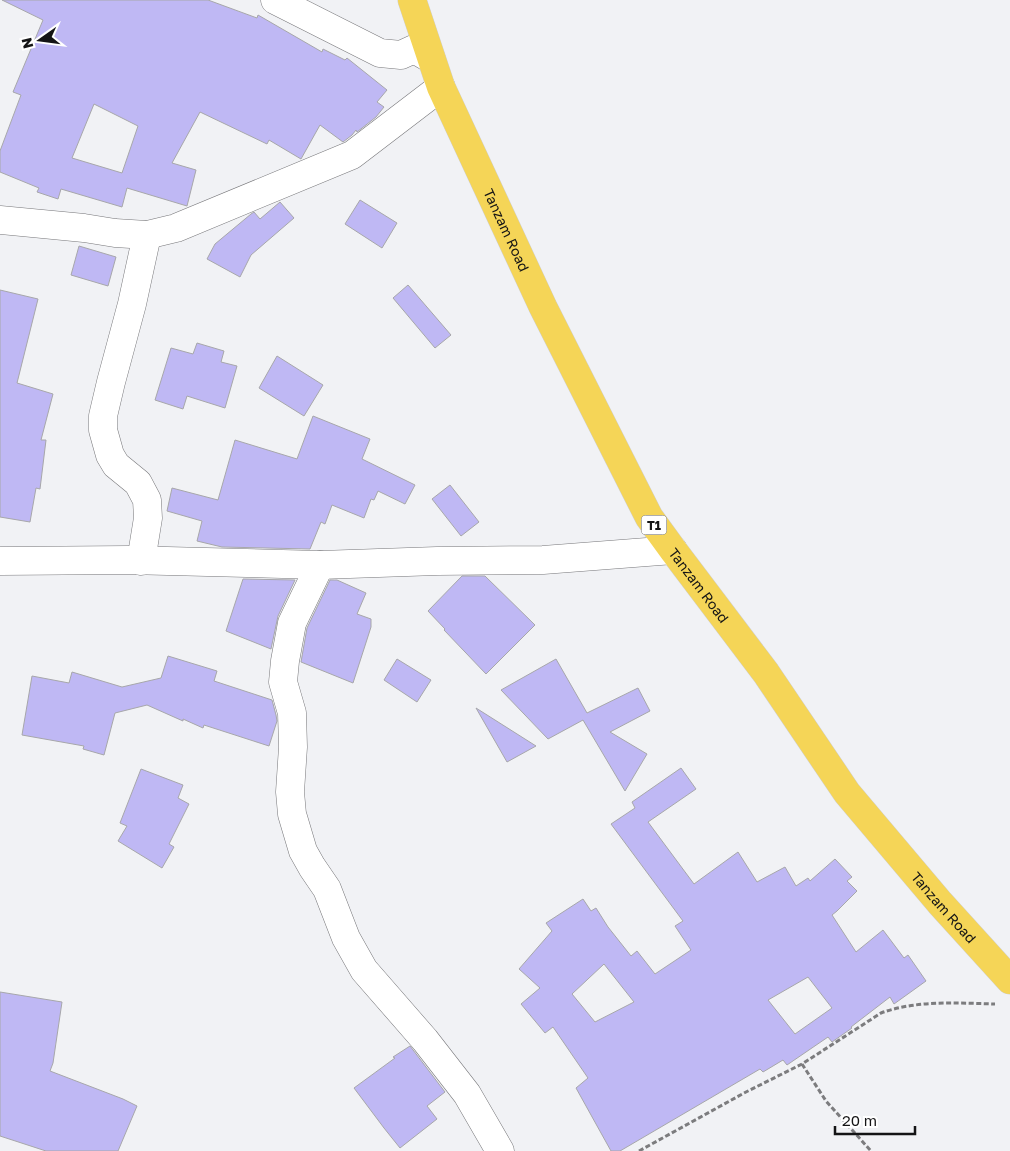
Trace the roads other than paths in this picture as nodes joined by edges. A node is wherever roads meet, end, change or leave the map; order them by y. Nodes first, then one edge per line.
1 (275, 0) edge
2 (412, 0) edge
3 (431, 59) junction
4 (441, 87) junction
5 (0, 220) edge
6 (147, 235) junction
7 (672, 550) junction
8 (0, 561) edge
9 (141, 561) junction
10 (320, 565) junction
11 (1005, 992) edge
12 (500, 1151) edge

1 - 3 street
2 - 3 highway, Tanzam Road / T1
3 - 4 highway, Tanzam Road / T1
4 - 6 street
4 - 7 highway, Tanzam Road / T1
5 - 6 street
6 - 9 street
7 - 10 street
7 - 11 highway, Tanzam Road / T1
8 - 9 street
9 - 10 street
10 - 12 street

